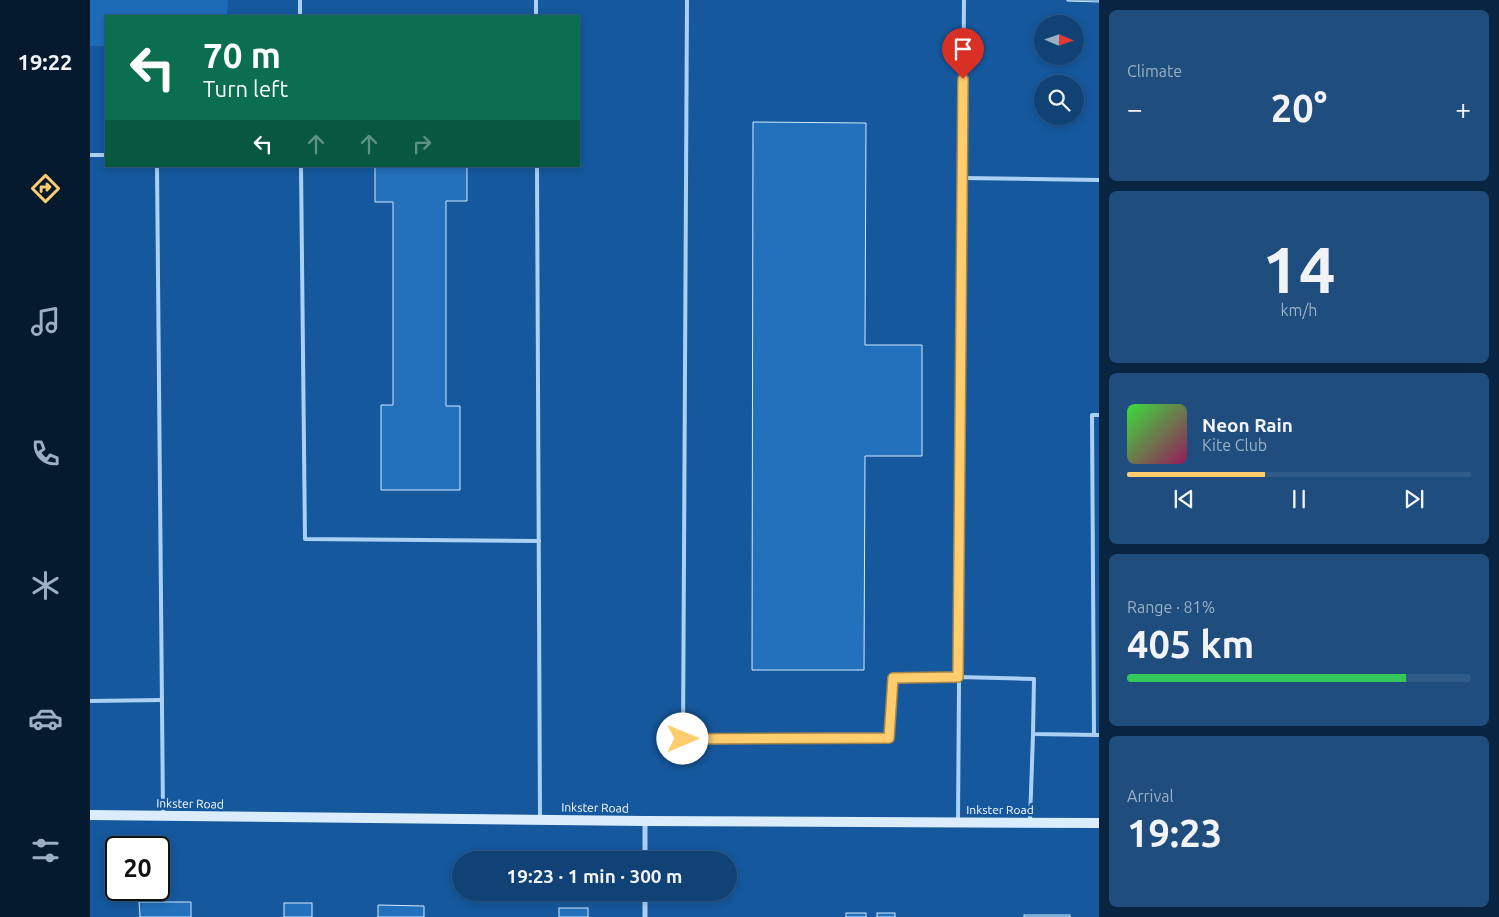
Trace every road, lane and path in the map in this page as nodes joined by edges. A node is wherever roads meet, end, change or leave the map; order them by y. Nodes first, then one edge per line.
1 (300, 0) edge
2 (536, 0) edge
3 (687, 0) edge
4 (964, 0) edge
5 (300, 15) edge
6 (536, 15) edge
7 (90, 155) edge
8 (105, 155) edge
9 (157, 167) edge
10 (301, 167) edge
11 (537, 167) edge
12 (962, 178) junction
13 (1099, 180) edge
14 (1099, 415) edge
15 (539, 541) junction
16 (958, 677) junction
17 (162, 700) junction
18 (90, 701) edge
19 (1033, 734) junction
20 (1094, 735) junction
21 (1099, 735) edge
22 (90, 815) edge
23 (163, 816) junction
24 (540, 820) junction
25 (645, 821) junction
26 (958, 822) junction
27 (1030, 822) junction
28 (1099, 823) edge
29 (645, 851) edge
30 (645, 901) edge
31 (645, 917) edge

1 - 5 lane
2 - 6 lane
3 - 16 lane
4 - 12 lane
7 - 8 lane
9 - 17 lane
10 - 15 lane
11 - 15 lane
12 - 13 lane
12 - 16 lane
14 - 20 lane
15 - 24 lane
16 - 19 lane
16 - 26 lane
17 - 18 lane
17 - 23 lane
19 - 20 lane
19 - 27 lane
20 - 21 lane
22 - 23 street, Inkster Road
23 - 24 street, Inkster Road
24 - 25 street, Inkster Road
25 - 26 street, Inkster Road
25 - 29 street
26 - 27 street, Inkster Road
27 - 28 street, Inkster Road
30 - 31 street

